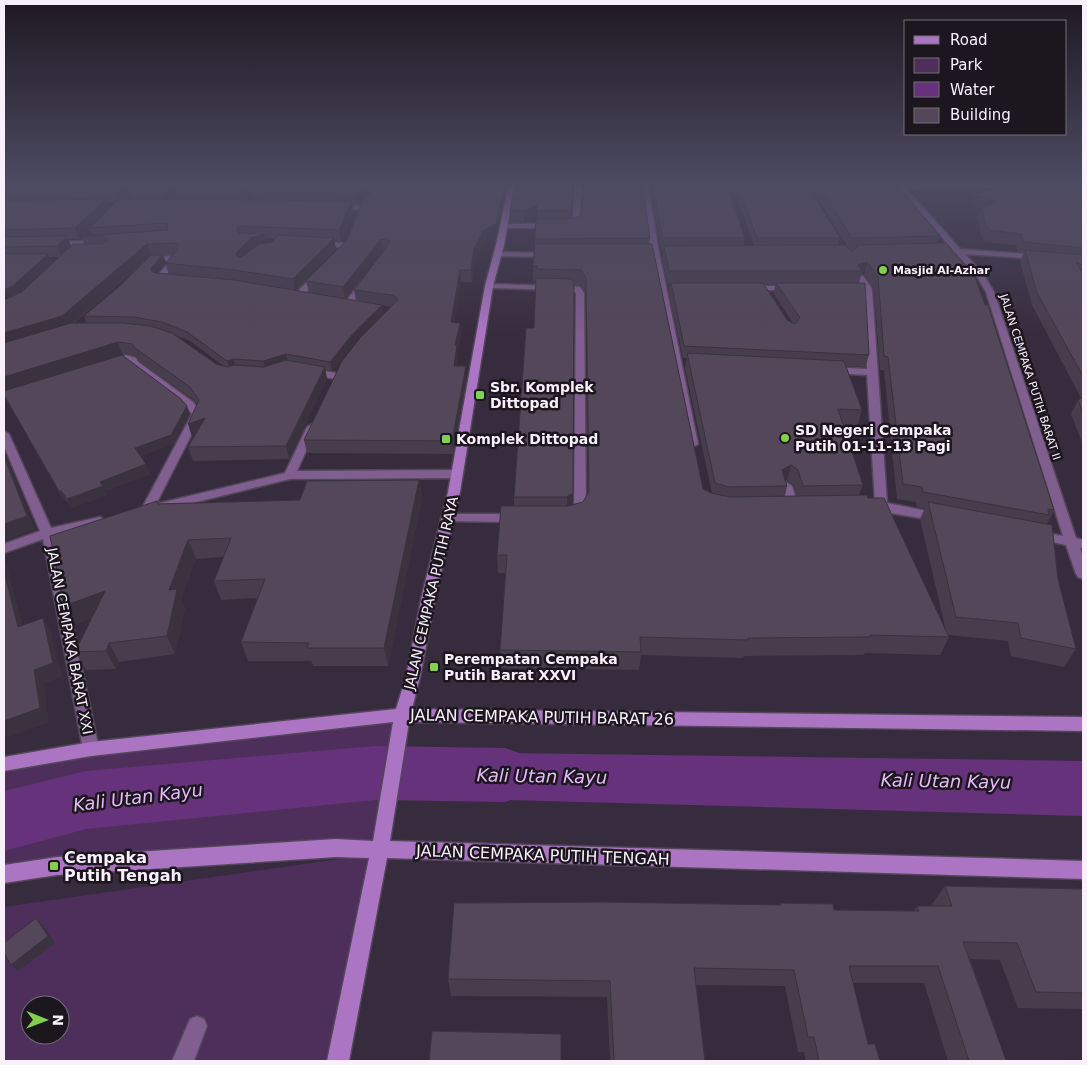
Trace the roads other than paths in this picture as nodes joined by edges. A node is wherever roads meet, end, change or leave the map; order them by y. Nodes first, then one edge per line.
1 (502, 234) edge
2 (652, 234) edge
3 (943, 234) edge
4 (349, 236) edge
5 (48, 244) edge
6 (305, 244) edge
7 (345, 244) junction
8 (957, 250) junction
9 (924, 251) edge
10 (74, 252) edge
11 (498, 254) junction
12 (559, 254) edge
13 (338, 256) edge
14 (1045, 258) edge
15 (325, 269) edge
16 (140, 272) edge
17 (370, 275) edge
18 (860, 278) edge
19 (182, 279) edge
20 (490, 286) junction
21 (745, 288) edge
22 (802, 288) edge
23 (289, 294) edge
24 (348, 304) edge
25 (343, 366) edge
26 (98, 367) edge
27 (823, 369) edge
28 (298, 370) edge
29 (872, 372) junction
30 (336, 376) junction
31 (329, 389) edge
32 (317, 415) edge
33 (4, 434) edge
34 (696, 455) edge
35 (457, 474) junction
36 (290, 475) junction
37 (786, 486) edge
38 (862, 506) edge
39 (881, 506) junction
40 (793, 508) edge
41 (110, 518) edge
42 (447, 518) junction
43 (527, 518) edge
44 (567, 518) edge
45 (947, 518) edge
46 (1022, 532) edge
47 (48, 533) junction
48 (1077, 543) edge
49 (4, 549) edge
50 (1083, 574) edge
51 (401, 722) junction
52 (1083, 724) edge
53 (90, 749) junction
54 (4, 764) edge
55 (380, 850) junction
56 (1083, 870) edge
57 (4, 874) edge
58 (197, 1026) dead end
59 (184, 1061) edge
60 (338, 1061) edge

1 - 11 street, JALAN CEMPAKA PUTIH RAYA
2 - 34 street
3 - 8 street, JALAN CEMPAKA PUTIH BARAT II
4 - 7 street
5 - 10 street
6 - 7 street
7 - 13 street
8 - 9 street
8 - 14 street
8 - 48 street, JALAN CEMPAKA PUTIH BARAT II
11 - 12 street
11 - 20 street, JALAN CEMPAKA PUTIH RAYA
15 - 23 street
16 - 19 street
17 - 24 street
18 - 29 street
20 - 35 street, JALAN CEMPAKA PUTIH RAYA
20 - 44 street
21 - 22 street
25 - 30 street
26 - 36 street
27 - 29 street
28 - 30 street
29 - 39 street
30 - 31 street
32 - 36 street
33 - 47 street, JALAN CEMPAKA BARAT XXI
35 - 36 street
35 - 42 street, JALAN CEMPAKA PUTIH RAYA
37 - 40 street
38 - 39 street
39 - 45 street
41 - 47 street
42 - 43 street
42 - 51 street, JALAN CEMPAKA PUTIH RAYA
46 - 48 street
47 - 49 street
47 - 53 street, JALAN CEMPAKA BARAT XXI
48 - 50 street, JALAN CEMPAKA PUTIH BARAT II
51 - 52 street, JALAN CEMPAKA PUTIH BARAT 26
51 - 53 street, JALAN CEMPAKA PUTIH BARAT 26
51 - 55 street, JALAN CEMPAKA PUTIH RAYA
53 - 54 street, JALAN CEMPAKA PUTIH BARAT 26
55 - 56 street, JALAN CEMPAKA PUTIH TENGAH
55 - 57 street, JALAN CEMPAKA PUTIH TENGAH
55 - 60 street, JALAN CEMPAKA PUTIH RAYA
58 - 59 street

